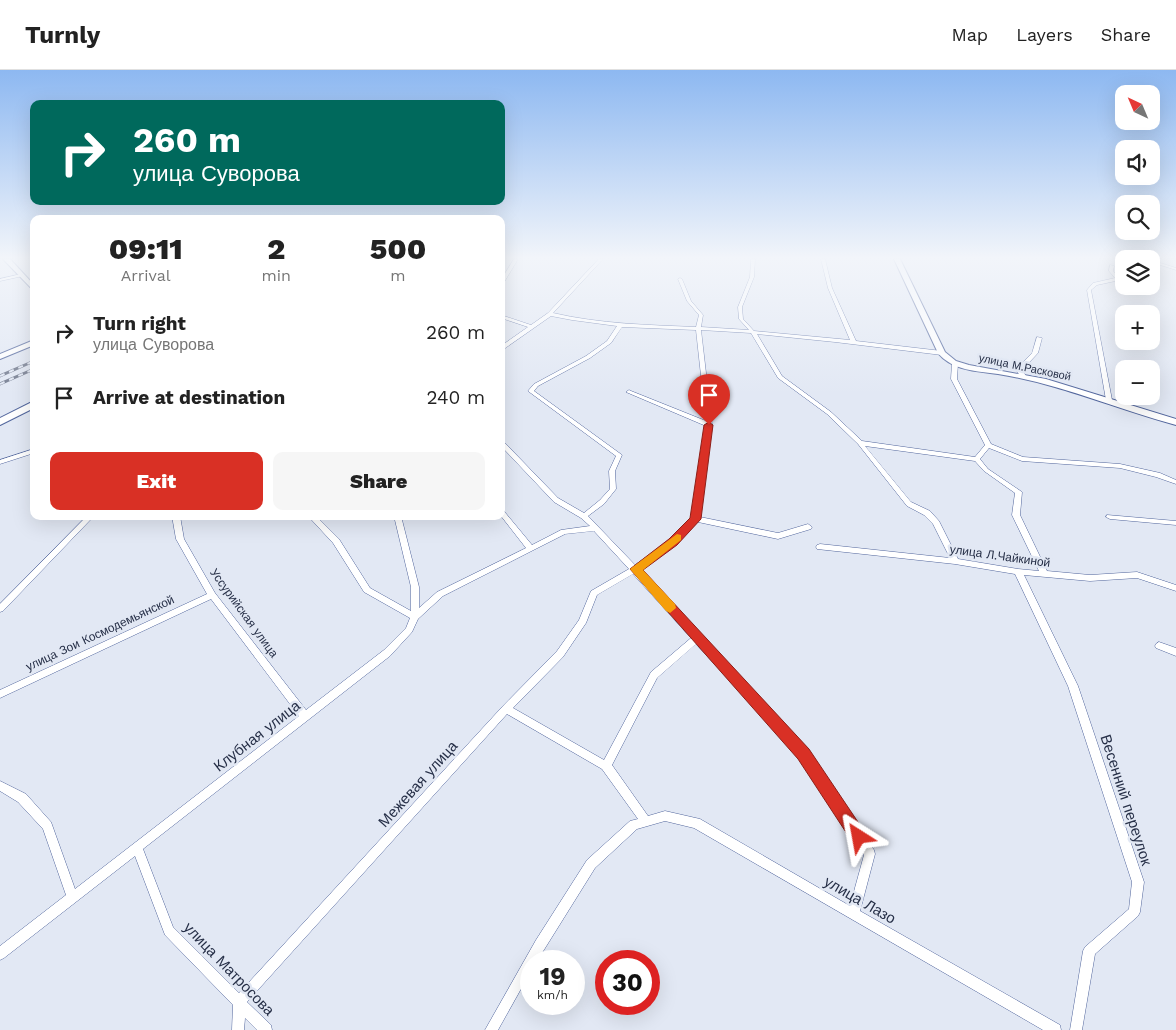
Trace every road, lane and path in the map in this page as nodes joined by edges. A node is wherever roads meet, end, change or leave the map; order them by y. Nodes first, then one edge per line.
1 (559, 304) edge
2 (692, 304) edge
3 (741, 304) edge
4 (837, 304) edge
5 (918, 304) edge
6 (1091, 304) edge
7 (550, 314) junction
8 (505, 317) edge
9 (620, 326) junction
10 (532, 327) junction
11 (698, 328) junction
12 (753, 332) junction
13 (1039, 338) dead end
14 (853, 341) junction
15 (30, 344) edge
16 (505, 346) edge
17 (942, 353) junction
18 (0, 357) edge
19 (955, 363) junction
20 (1023, 376) junction
21 (630, 392) dead end
22 (1108, 400) junction
23 (30, 406) edge
24 (0, 422) edge
25 (1176, 422) edge
26 (709, 425) junction
27 (860, 443) junction
28 (988, 445) junction
29 (505, 446) edge
30 (30, 452) edge
31 (978, 459) junction
32 (0, 462) edge
33 (1176, 482) edge
34 (584, 516) junction
35 (505, 517) edge
36 (1110, 517) dead end
37 (696, 519) junction
38 (87, 520) edge
39 (177, 520) edge
40 (315, 520) edge
41 (398, 520) edge
42 (1176, 524) edge
43 (808, 527) dead end
44 (596, 528) junction
45 (820, 547) dead end
46 (531, 548) junction
47 (955, 561) junction
48 (635, 569) junction
49 (1018, 572) junction
50 (1044, 574) junction
51 (1176, 588) edge
52 (212, 594) junction
53 (0, 609) edge
54 (415, 617) junction
55 (697, 638) junction
56 (1159, 646) dead end
57 (1176, 652) edge
58 (0, 694) edge
59 (506, 709) junction
60 (306, 717) junction
61 (606, 766) junction
62 (0, 786) edge
63 (646, 821) junction
64 (137, 847) junction
65 (72, 896) junction
66 (854, 914) junction
67 (0, 954) edge
68 (240, 1002) junction
69 (238, 1030) edge
70 (266, 1030) edge
71 (491, 1030) edge
72 (1055, 1030) edge
73 (1076, 1030) edge

1 - 7 street
2 - 11 street
3 - 12 street
4 - 14 street
5 - 17 street
6 - 22 street
7 - 9 street
7 - 10 street
8 - 10 street
9 - 11 street
9 - 34 street
10 - 16 street
11 - 12 street
11 - 26 street
12 - 14 street
12 - 27 street
13 - 20 street
14 - 17 street
15 - 18 street
17 - 19 street
19 - 20 street, улица М.Расковой
19 - 28 street
20 - 22 street, улица М.Расковой
21 - 26 street
22 - 25 street, улица М.Расковой
23 - 24 street
26 - 37 street
27 - 31 street
27 - 47 street
28 - 31 street
28 - 33 street
29 - 34 street
30 - 32 street
31 - 50 street
34 - 44 street
35 - 46 street
36 - 42 street
37 - 43 street
37 - 48 street, Межевая улица
38 - 53 street
39 - 52 street, Уссурийская улица
40 - 54 street
41 - 54 street
44 - 46 street, Клубная улица
44 - 48 street
45 - 47 street, улица Л.Чайкиной
46 - 54 street, Клубная улица
47 - 49 street, улица Л.Чайкиной
48 - 55 street
48 - 59 street, Межевая улица
49 - 50 street, улица Л.Чайкиной
49 - 73 street, Весенний переулок
50 - 51 street, улица Л.Чайкиной
52 - 58 street, улица Зои Космодемьянской
52 - 60 street, Уссурийская улица
54 - 60 street, Клубная улица
55 - 61 street
55 - 66 street
56 - 57 street
59 - 61 street
59 - 68 street, Межевая улица
60 - 64 street, Клубная улица
61 - 63 street
62 - 65 street
63 - 66 street, улица Лазо
63 - 71 street
64 - 65 street, Клубная улица
64 - 68 street, улица Матросова
65 - 67 street, Клубная улица
66 - 72 street, улица Лазо
68 - 69 street
68 - 70 street, улица Матросова

